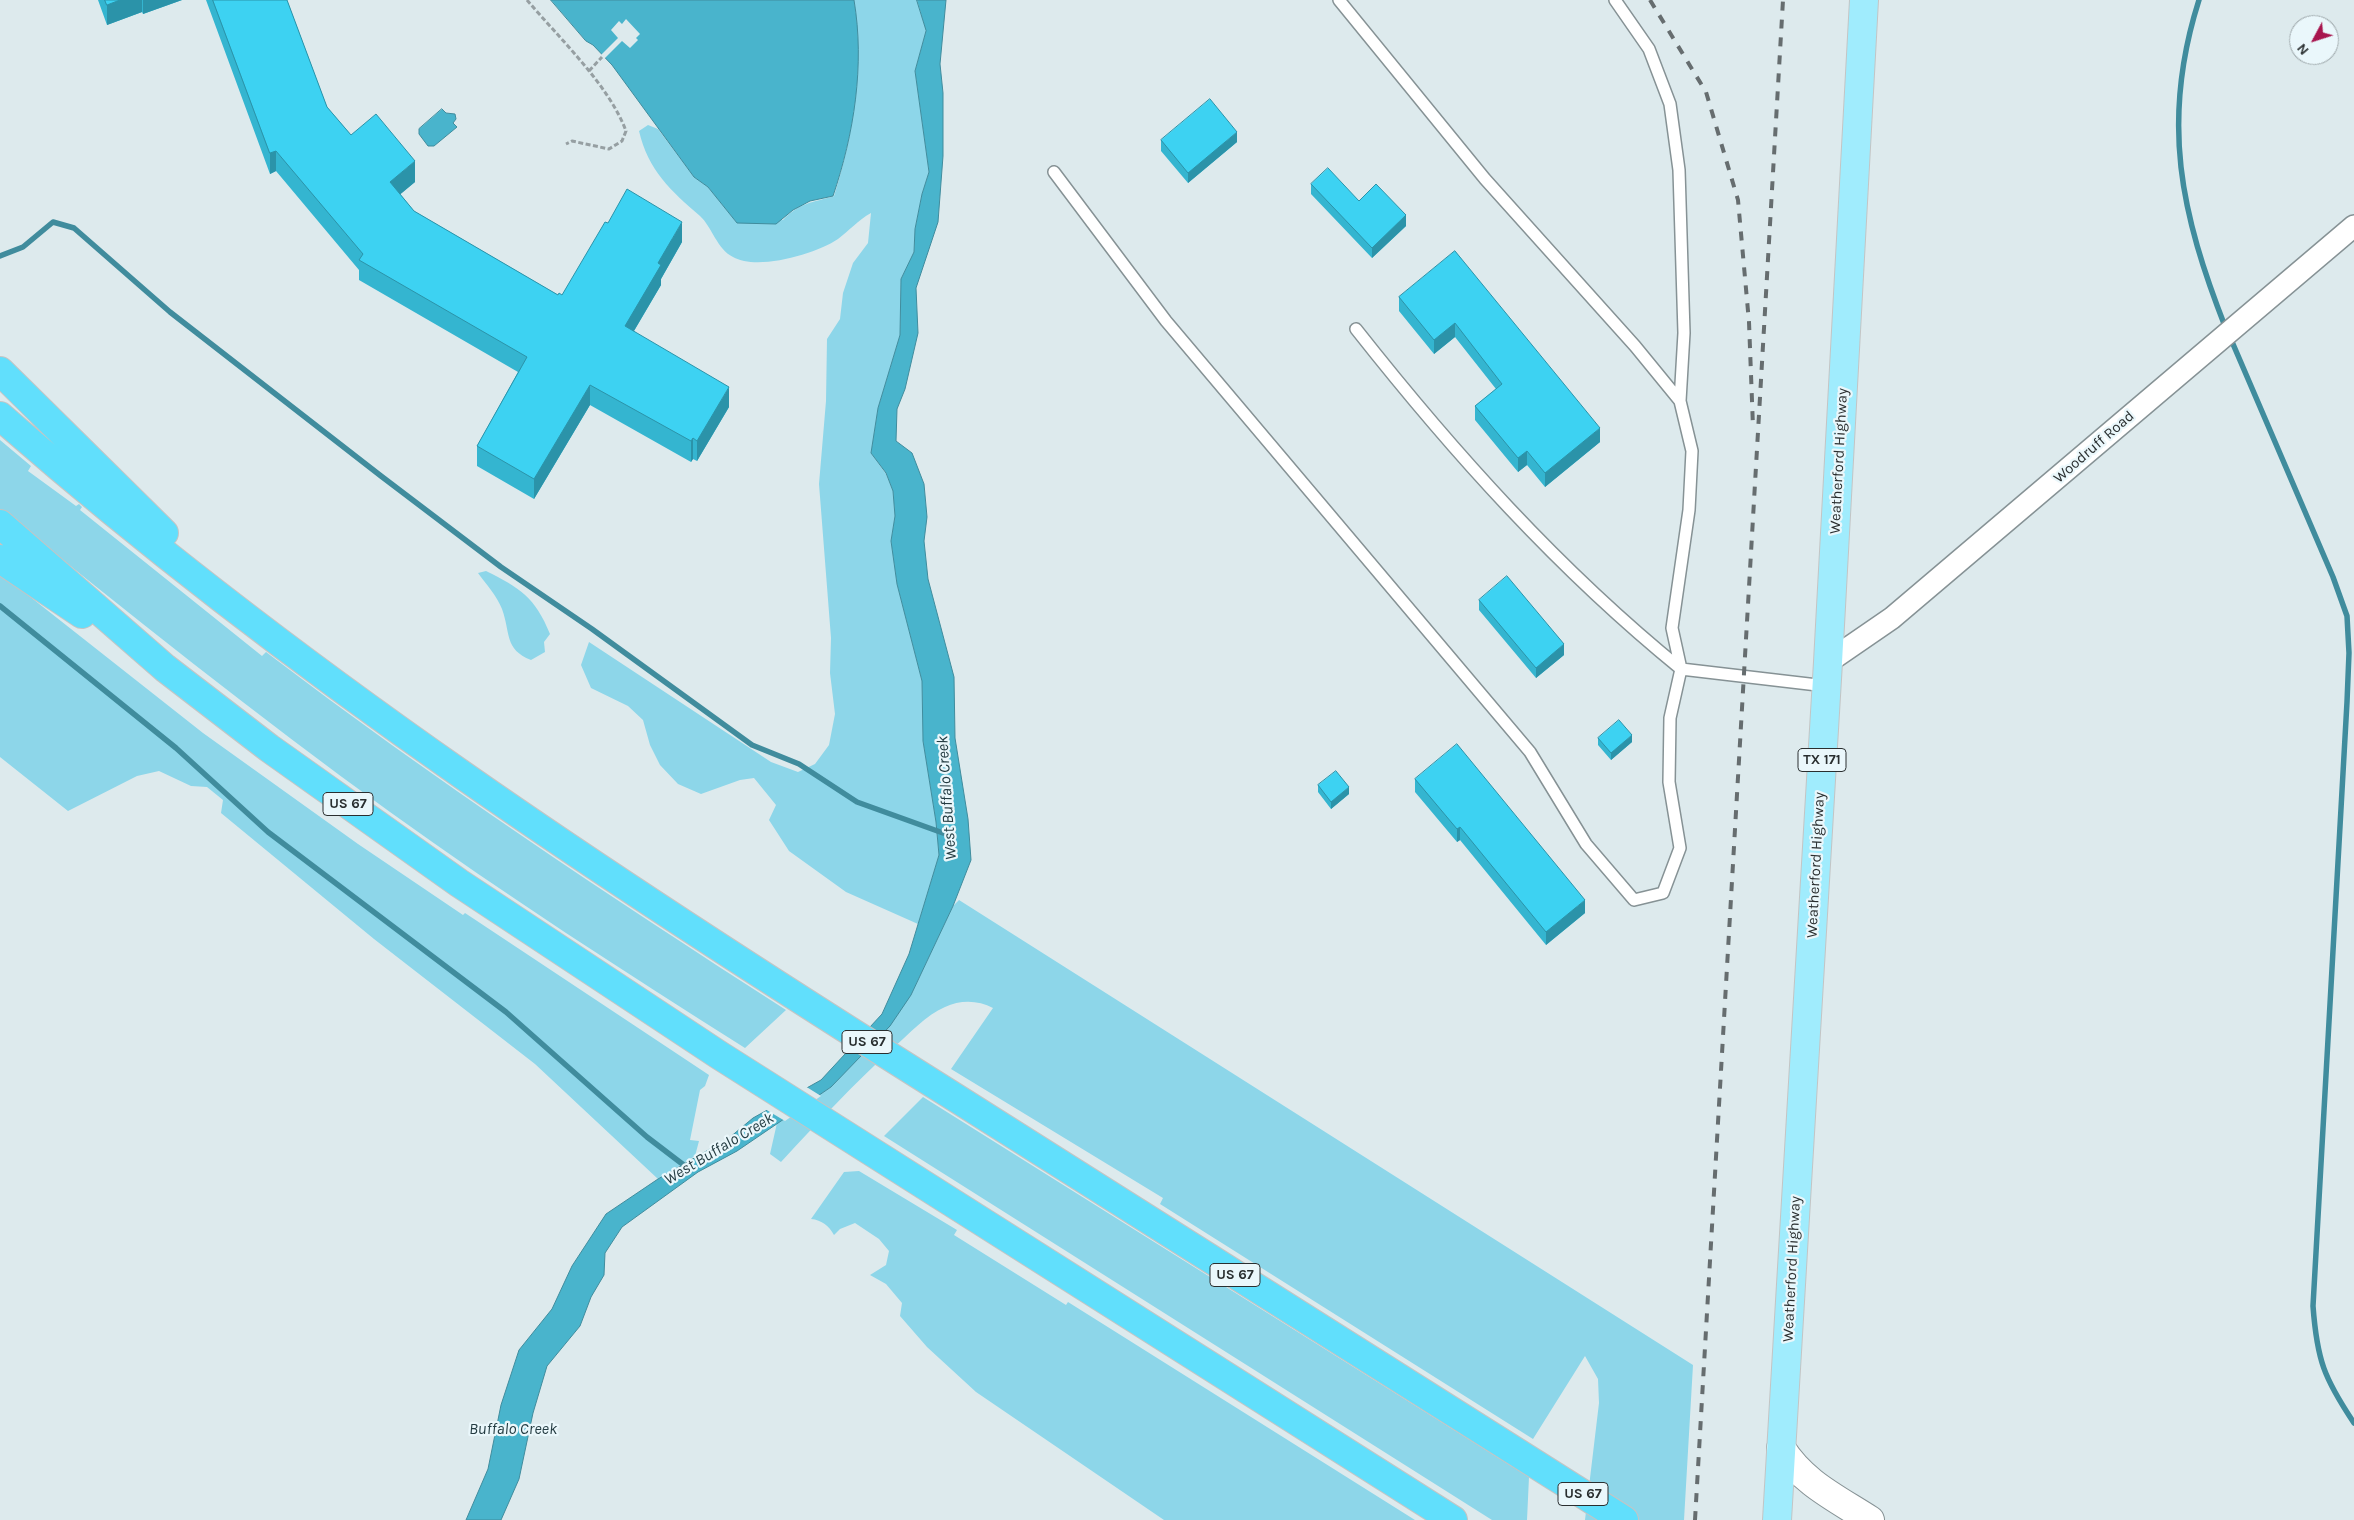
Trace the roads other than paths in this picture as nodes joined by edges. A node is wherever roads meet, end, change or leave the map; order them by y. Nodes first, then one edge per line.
1 (1339, 0) edge
2 (1615, 0) edge
3 (1864, 0) edge
4 (1054, 172) dead end
5 (2354, 226) edge
6 (1356, 329) dead end
7 (0, 370) edge
8 (1680, 401) junction
9 (0, 416) edge
10 (0, 524) edge
11 (0, 559) edge
12 (258, 625) junction
13 (165, 668) junction
14 (1681, 669) junction
15 (1827, 674) junction
16 (1781, 1448) junction
17 (1453, 1520) edge
18 (1624, 1520) edge
19 (1776, 1520) edge
20 (1870, 1520) edge

1 - 8 lane
2 - 8 lane
3 - 15 main road, Weatherford Highway / TX 171
4 - 14 lane
5 - 15 street, Woodruff Road
6 - 14 lane
7 - 12 highway
8 - 14 lane
9 - 12 highway, US 67
10 - 13 highway, US 67
11 - 13 highway
12 - 18 highway, US 67
13 - 17 highway, US 67
14 - 15 lane
15 - 16 main road, Weatherford Highway / TX 171
16 - 19 main road, Weatherford Highway / TX 171
16 - 20 main road

